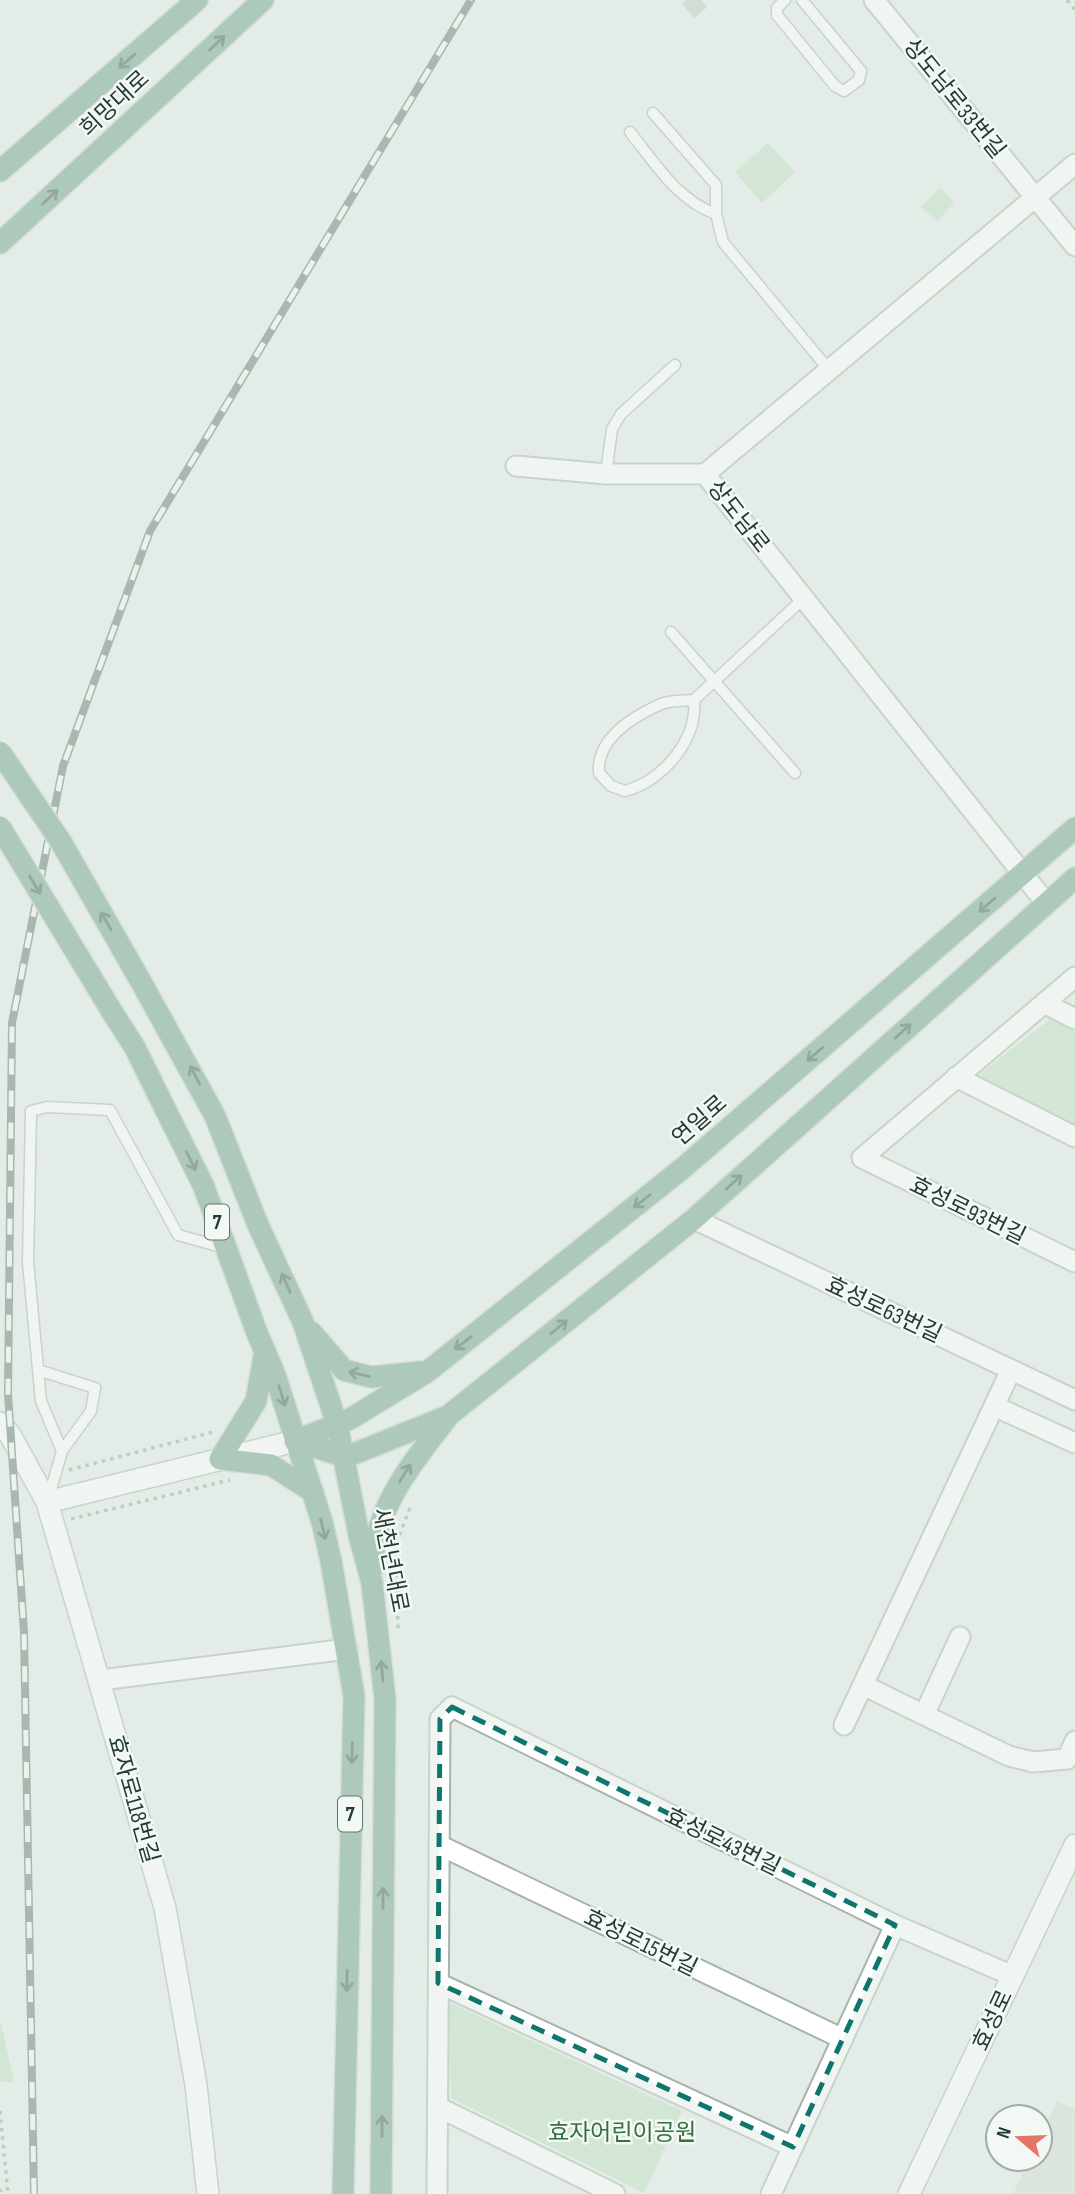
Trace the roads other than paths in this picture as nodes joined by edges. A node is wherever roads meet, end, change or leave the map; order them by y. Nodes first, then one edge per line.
1 (197, 0) edge
2 (263, 0) edge
3 (785, 0) edge
4 (803, 0) edge
5 (874, 0) edge
6 (653, 113) dead end
7 (630, 132) dead end
8 (1075, 164) edge
9 (0, 171) edge
10 (1036, 197) junction
11 (716, 214) junction
12 (0, 243) edge
13 (1075, 246) edge
14 (675, 365) dead end
15 (829, 370) junction
16 (516, 466) dead end
17 (606, 474) junction
18 (705, 474) junction
19 (804, 598) junction
20 (671, 632) dead end
21 (716, 682) junction
22 (694, 700) junction
23 (0, 752) edge
24 (795, 774) dead end
25 (0, 827) edge
26 (1075, 828) edge
27 (1022, 875) junction
28 (1075, 878) edge
29 (1046, 902) junction
30 (1075, 977) edge
31 (1044, 1003) junction
32 (1075, 1019) edge
33 (957, 1077) junction
34 (1075, 1136) edge
35 (694, 1219) junction
36 (226, 1248) junction
37 (1075, 1262) edge
38 (303, 1322) junction
39 (265, 1351) junction
40 (38, 1370) junction
41 (1011, 1370) junction
42 (426, 1372) junction
43 (1075, 1400) edge
44 (994, 1406) junction
45 (448, 1416) junction
46 (0, 1423) edge
47 (337, 1424) junction
48 (295, 1441) junction
49 (1075, 1443) edge
50 (62, 1451) junction
51 (346, 1457) junction
52 (220, 1459) junction
53 (313, 1492) junction
54 (47, 1502) junction
55 (372, 1583) junction
56 (960, 1637) dead end
57 (347, 1648) junction
58 (101, 1680) junction
59 (863, 1685) junction
60 (924, 1715) junction
61 (844, 1725) dead end
62 (1075, 1741) edge
63 (1071, 1759) edge
64 (439, 1845) junction
65 (1075, 1845) edge
66 (895, 1925) junction
67 (1013, 1976) junction
68 (438, 1983) junction
69 (843, 2039) junction
70 (438, 2107) junction
71 (793, 2147) junction
72 (208, 2194) edge
73 (342, 2194) edge
74 (381, 2194) edge
75 (437, 2194) edge
76 (615, 2194) edge
77 (771, 2194) edge
78 (909, 2194) edge

1 -> 9 main road, 희망대로
12 -> 2 main road, 희망대로
3 - 4 lane
5 - 10 street, 상도남로33번길
6 - 11 lane
7 - 11 lane
8 - 10 street, 상도남로
10 - 13 street, 상도남로33번길
10 - 15 street, 상도남로
11 - 15 lane
14 - 17 lane
15 - 18 street, 상도남로
16 - 17 street
17 - 18 street
18 - 19 street, 상도남로
19 - 21 lane
19 - 27 street, 상도남로
20 - 21 lane
21 - 22 lane
21 - 24 lane
22 - 22 lane
38 -> 23 main road, 새천년대로 / 7, bridge
25 -> 36 main road, 7, bridge
26 - 27 main road, 연일로
27 - 29 street, 상도남로
27 -> 42 main road, 연일로
28 - 29 main road
35 -> 29 main road
30 - 31 street
31 - 32 street
31 - 33 street
33 - 34 street
33 - 37 street, 효성로93번길
35 - 41 street, 효성로63번길
45 -> 35 main road
36 - 39 main road, 7
36 - 40 lane
42 -> 38 main road
38 - 47 main road, 새천년대로 / 7
39 -> 48 main road, 7
39 - 52 main road
40 - 50 lane
40 - 50 lane
41 - 43 street, 효성로63번길
41 - 44 street
42 - 47 main road, 연일로
44 - 49 street
44 - 59 street
45 - 51 main road
55 -> 45 main road
46 - 54 street, 효자로118번길
47 - 48 main road, 연일로
47 - 51 main road, 새천년대로 / 7
48 - 51 main road
48 - 52 street
48 - 53 main road, 7
50 - 54 lane
51 - 55 main road, 새천년대로 / 7
52 - 53 main road
52 - 54 street
53 -> 57 main road, 7
54 - 58 street, 효자로118번길
74 -> 55 main road, 새천년대로 / 7
56 - 60 street
57 - 58 street
57 -> 73 main road, 7
58 - 72 street, 효자로118번길
59 - 60 street
59 - 61 street
60 - 63 street
62 - 63 street
64 - 66 street, 효성로43번길
64 - 68 street
64 - 69 street, 효성로15번길
65 - 67 street, 효성로
66 - 67 street, 효성로43번길
66 - 69 street
67 - 78 street, 효성로
68 - 70 street
68 - 71 street
69 - 71 street
70 - 75 street
70 - 76 street
71 - 77 street

